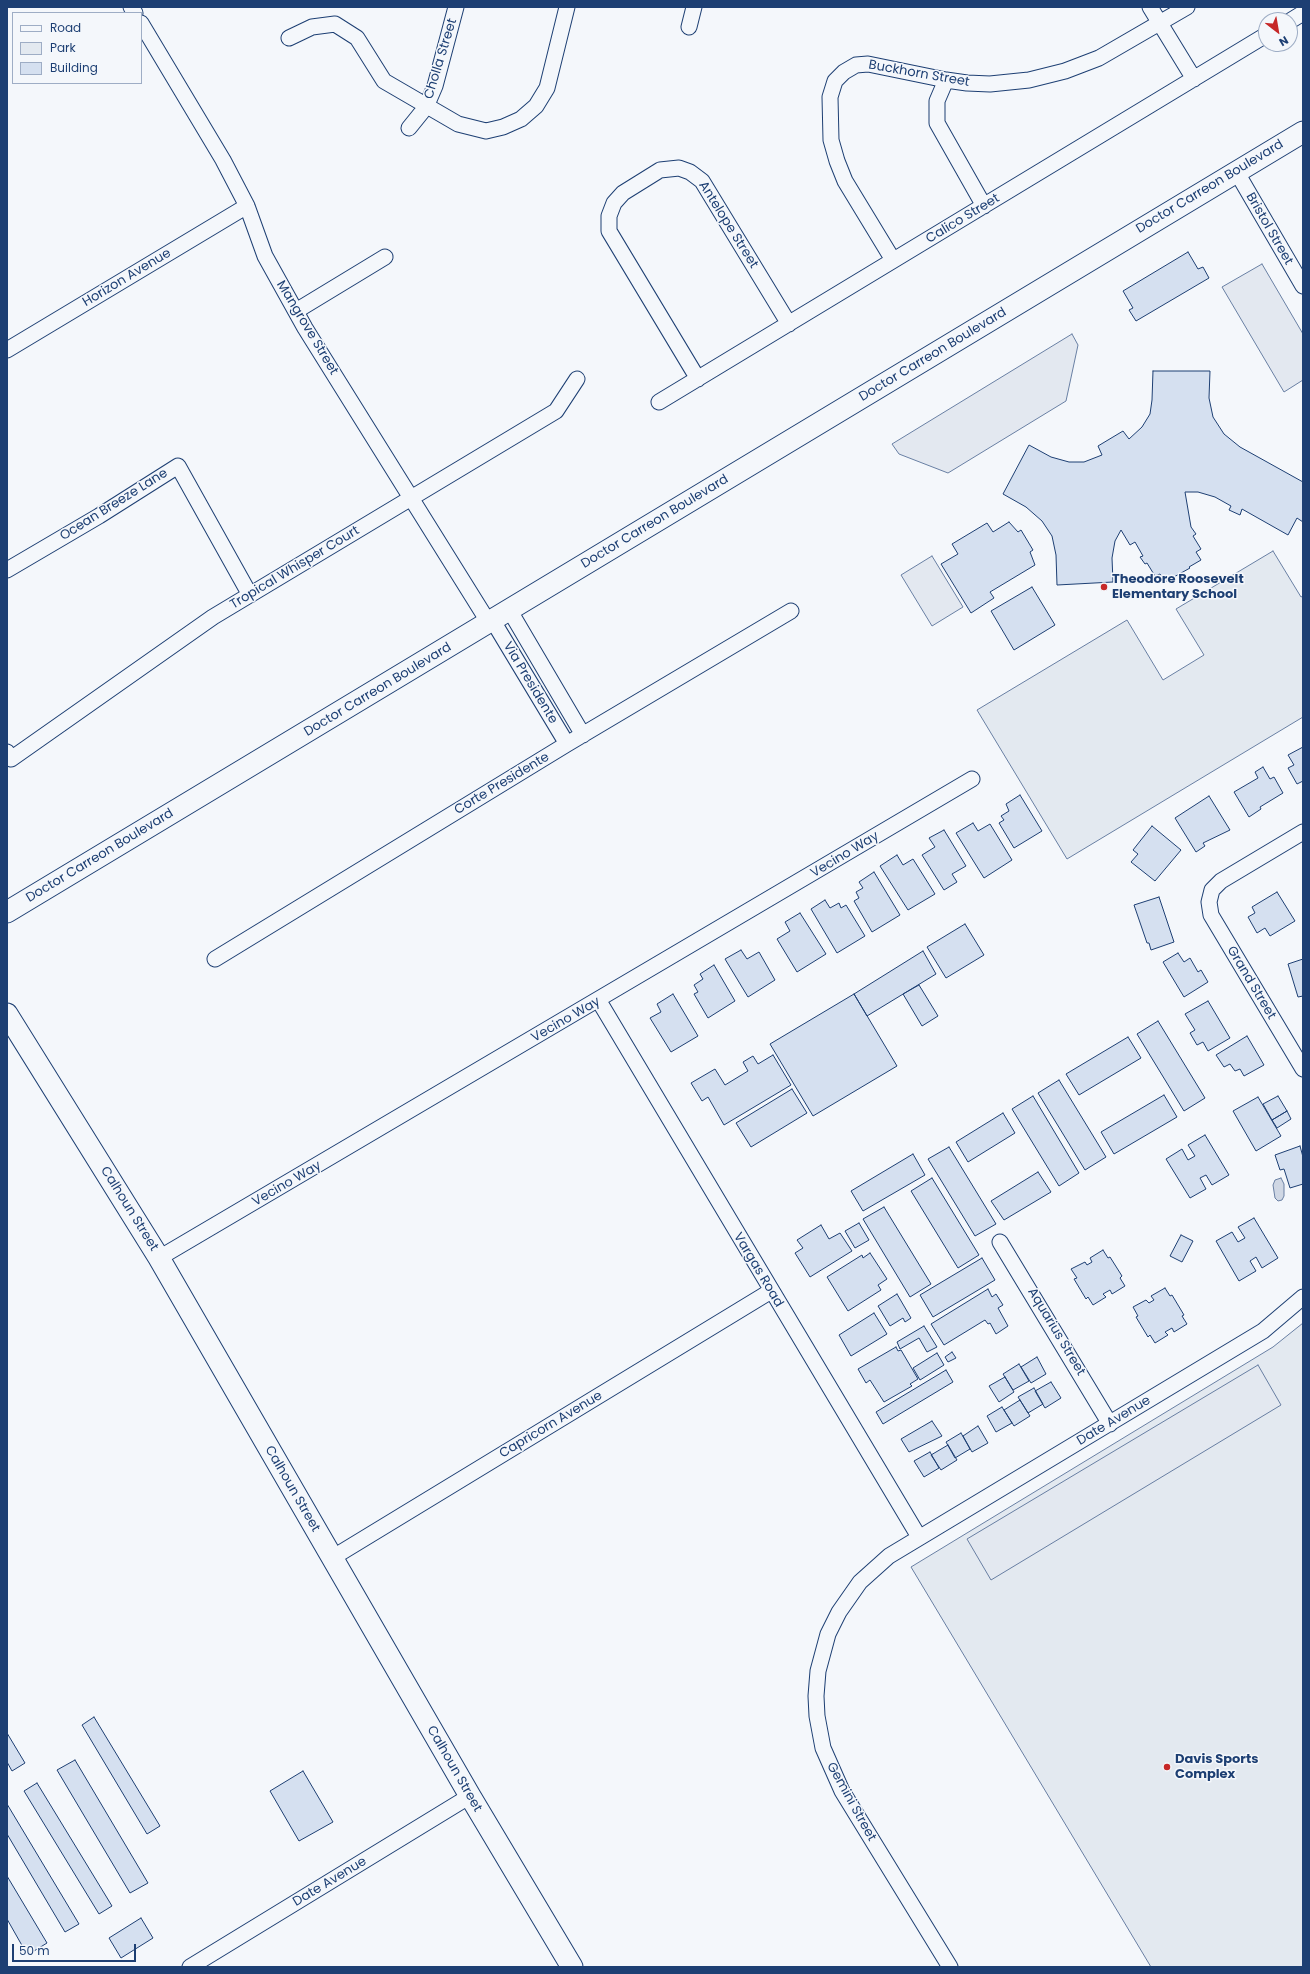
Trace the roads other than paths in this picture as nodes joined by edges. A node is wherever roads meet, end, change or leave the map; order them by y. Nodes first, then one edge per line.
1 (456, 7) edge
2 (567, 7) edge
3 (694, 7) edge
4 (1150, 7) edge
5 (1187, 7) edge
6 (1160, 23) junction
7 (142, 25) edge
8 (689, 27) dead end
9 (289, 38) dead end
10 (1258, 40) edge
11 (1194, 79) junction
12 (946, 80) junction
13 (426, 107) junction
14 (409, 128) dead end
15 (1303, 132) edge
16 (1236, 171) junction
17 (247, 206) junction
18 (984, 206) junction
19 (385, 257) dead end
20 (893, 260) junction
21 (1303, 286) edge
22 (296, 311) junction
23 (789, 324) junction
24 (7, 350) edge
25 (577, 379) dead end
26 (698, 379) junction
27 (659, 402) dead end
28 (411, 498) junction
29 (7, 570) edge
30 (250, 595) junction
31 (791, 611) dead end
32 (497, 618) junction
33 (583, 735) junction
34 (567, 744) junction
35 (9, 756) edge
36 (972, 779) dead end
37 (1303, 832) edge
38 (7, 912) edge
39 (215, 959) dead end
40 (598, 1001) junction
41 (7, 1014) edge
42 (1302, 1063) edge
43 (1000, 1242) dead end
44 (159, 1258) junction
45 (771, 1291) junction
46 (1303, 1298) edge
47 (1110, 1424) junction
48 (919, 1537) junction
49 (332, 1558) junction
50 (470, 1796) junction
51 (190, 1967) edge
52 (572, 1967) edge
53 (950, 1967) edge

1 - 13 street, Cholla Street
2 - 13 street
3 - 8 street
4 - 6 street
5 - 6 street, Buckhorn Street
6 - 11 street
6 - 12 street, Buckhorn Street
7 - 17 street, Mangrove Street
9 - 13 street
10 - 11 street, Calico Street
11 - 18 street, Calico Street
12 - 18 street
12 - 20 street, Buckhorn Street
13 - 14 street, Cholla Street
15 - 16 main road, Doctor Carreon Boulevard
16 - 21 street, Bristol Street
16 - 32 main road, Doctor Carreon Boulevard
17 - 22 street, Mangrove Street
17 - 24 street, Horizon Avenue
18 - 20 street, Calico Street
19 - 22 street
20 - 23 street, Calico Street
22 - 28 street, Mangrove Street
23 - 26 street, Calico Street
23 - 26 street, Antelope Street
25 - 28 street, Tropical Whisper Court
26 - 27 street, Calico Street
28 - 30 street, Tropical Whisper Court
28 - 32 street, Mangrove Street
29 - 30 street, Ocean Breeze Lane
30 - 35 street, Tropical Whisper Court
31 - 33 street, Corte Presidente
32 - 33 street, Via Presidente
32 - 34 street, Via Presidente
32 - 38 main road, Doctor Carreon Boulevard
33 - 34 street, Corte Presidente
34 - 39 street, Corte Presidente
36 - 40 street, Vecino Way
37 - 42 street, Grand Street
40 - 44 street, Vecino Way
40 - 45 street, Vargas Road
41 - 44 main road, Calhoun Street
43 - 47 street, Aquarius Street
44 - 49 main road, Calhoun Street
45 - 48 street, Vargas Road
45 - 49 street, Capricorn Avenue
46 - 47 street, Date Avenue
47 - 48 street, Date Avenue
48 - 53 street, Gemini Street
49 - 50 main road, Calhoun Street
50 - 51 street, Date Avenue
50 - 52 main road, Calhoun Street

